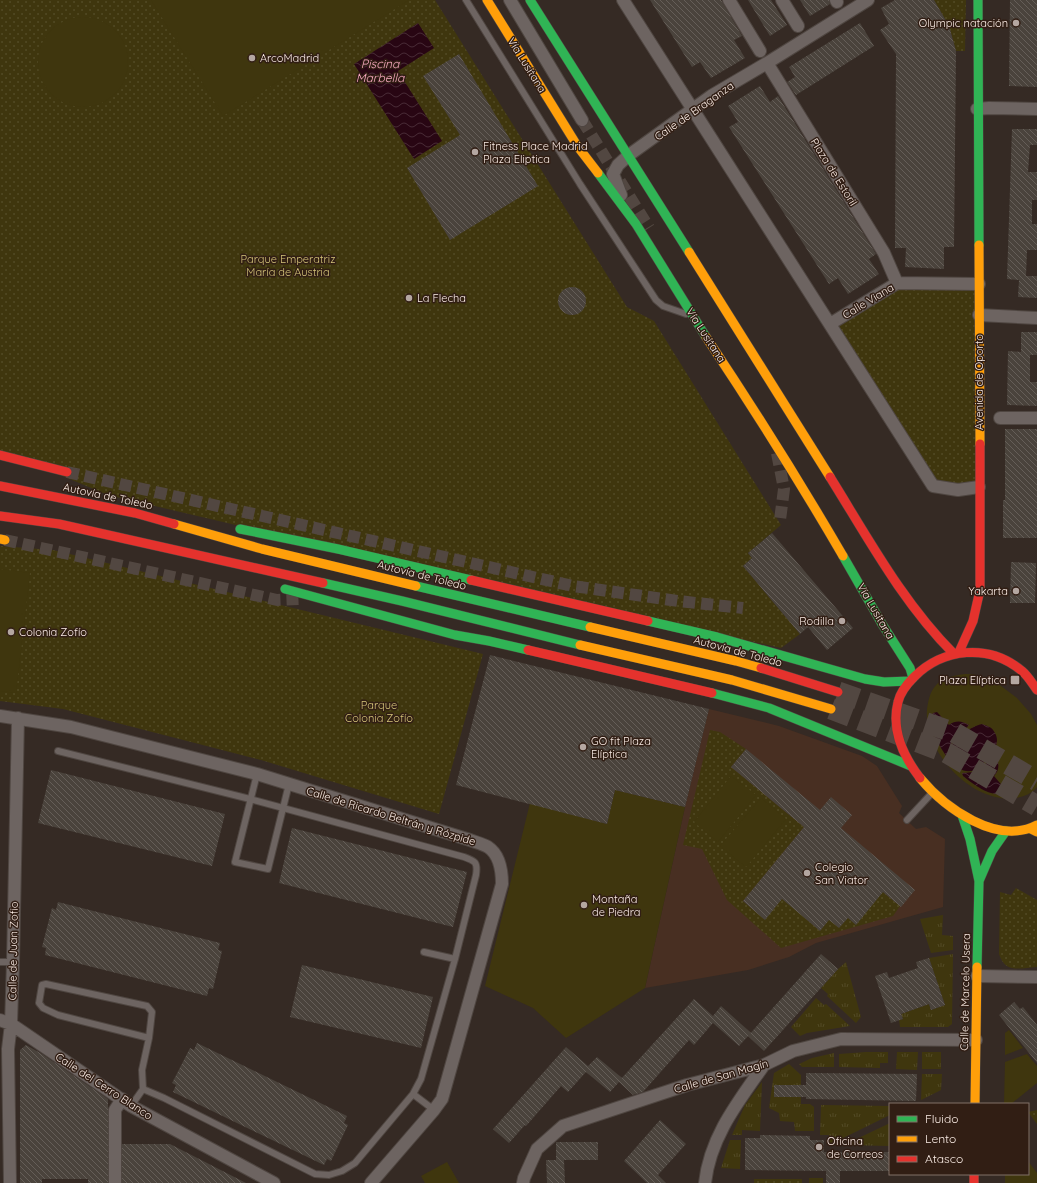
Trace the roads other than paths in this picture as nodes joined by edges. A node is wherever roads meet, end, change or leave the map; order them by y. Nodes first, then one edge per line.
1 (466, 0) edge
2 (487, 0) edge
3 (510, 0) edge
4 (530, 0) edge
5 (623, 0) edge
6 (729, 0) edge
7 (782, 0) edge
8 (868, 0) edge
9 (978, 0) edge
10 (798, 26) dead end
11 (760, 51) dead end
12 (767, 63) junction
13 (978, 109) junction
14 (1037, 109) edge
15 (693, 110) junction
16 (582, 120) tunnel mouth
17 (629, 155) junction
18 (636, 224) junction
19 (897, 283) junction
20 (980, 284) junction
21 (979, 315) junction
22 (693, 316) junction
23 (1037, 318) edge
24 (830, 324) junction
25 (1000, 418) dead end
26 (1037, 418) edge
27 (0, 455) edge
28 (67, 472) tunnel mouth
29 (0, 486) edge
30 (979, 487) junction
31 (135, 513) junction
32 (0, 516) edge
33 (193, 520) dead end
34 (231, 528) dead end
35 (103, 534) junction
36 (190, 563) dead end
37 (273, 585) dead end
38 (956, 653) junction
39 (911, 680) junction
40 (1037, 690) edge
41 (838, 692) tunnel mouth
42 (831, 709) tunnel mouth
43 (0, 716) edge
44 (18, 718) junction
45 (58, 751) dead end
46 (911, 766) junction
47 (257, 774) junction
48 (289, 784) junction
49 (933, 792) junction
50 (250, 799) junction
51 (283, 808) junction
52 (962, 815) junction
53 (907, 820) dead end
54 (1035, 829) edge
55 (1006, 831) junction
56 (979, 881) junction
57 (424, 952) dead end
58 (455, 960) junction
59 (0, 962) edge
60 (13, 962) junction
61 (977, 976) junction
62 (1037, 977) edge
63 (6, 1022) edge
64 (149, 1038) junction
65 (976, 1040) junction
66 (764, 1065) junction
67 (143, 1089) junction
68 (413, 1094) junction
69 (127, 1103) junction
70 (975, 1103) edge
71 (434, 1110) junction
72 (10, 1183) edge
73 (115, 1183) edge
74 (274, 1183) edge
75 (371, 1183) edge
76 (523, 1183) edge
77 (705, 1183) edge

1 - 22 lane
2 - 18 main road, Vía Lusitana
3 - 16 street
4 - 17 main road
5 - 15 street
6 - 11 street
7 - 10 street
8 - 12 street, Calle de Braganza
9 - 13 main road, Avenida de Oporto
12 - 15 street, Calle de Braganza
12 - 19 street, Plaza de Estoril
13 - 14 street
13 - 20 main road, Avenida de Oporto
15 - 17 street, Calle de Braganza
15 - 24 street
17 - 18 street, Calle de Braganza
17 - 38 main road
18 - 22 main road, Vía Lusitana
19 - 20 street, Calle Viana
19 - 24 street, Calle Viana
20 - 21 main road, Avenida de Oporto
21 - 23 street
21 - 30 main road, Avenida de Oporto
22 - 39 main road, Vía Lusitana
24 - 30 street
25 - 26 street
27 - 28 main road
29 - 31 main road, Autovía de Toledo
30 - 38 main road, Avenida de Oporto
31 - 33 main road
31 - 41 main road, Autovía de Toledo
32 - 35 main road
34 - 39 main road
35 - 36 main road
35 - 42 main road
37 - 46 main road
38 - 39 main road
38 - 40 main road
39 - 46 main road
43 - 44 street, Calle de Ricardo Beltrán y Rózpide
44 - 47 street, Calle de Ricardo Beltrán y Rózpide
44 - 60 street, Calle de Juan Zofio
45 - 50 lane
46 - 49 main road
47 - 48 street, Calle de Ricardo Beltrán y Rózpide
47 - 50 lane
48 - 51 lane
48 - 71 street, Calle de Ricardo Beltrán y Rózpide
49 - 52 main road
49 - 53 lane
50 - 51 lane
50 - 51 lane
51 - 58 lane
52 - 55 main road
52 - 56 main road, Calle de Marcelo Usera
54 - 55 main road
55 - 56 main road, Calle de Marcelo Usera
56 - 61 main road, Calle de Marcelo Usera
57 - 58 lane
58 - 68 lane
59 - 60 lane
60 - 63 street, Calle de Juan Zofio
61 - 62 street
61 - 65 main road, Calle de Marcelo Usera
63 - 69 street, Calle del Cerro Blanco
63 - 72 street, Calle de Juan Zofio
64 - 64 lane
64 - 67 lane
65 - 66 street, Calle de San Magín
65 - 70 main road, Calle de Marcelo Usera
66 - 76 street, Calle de San Magín
66 - 77 street
67 - 68 lane
67 - 69 lane
68 - 71 lane
69 - 73 street
69 - 74 street, Calle del Cerro Blanco
71 - 75 street, Calle de Ricardo Beltrán y Rózpide

